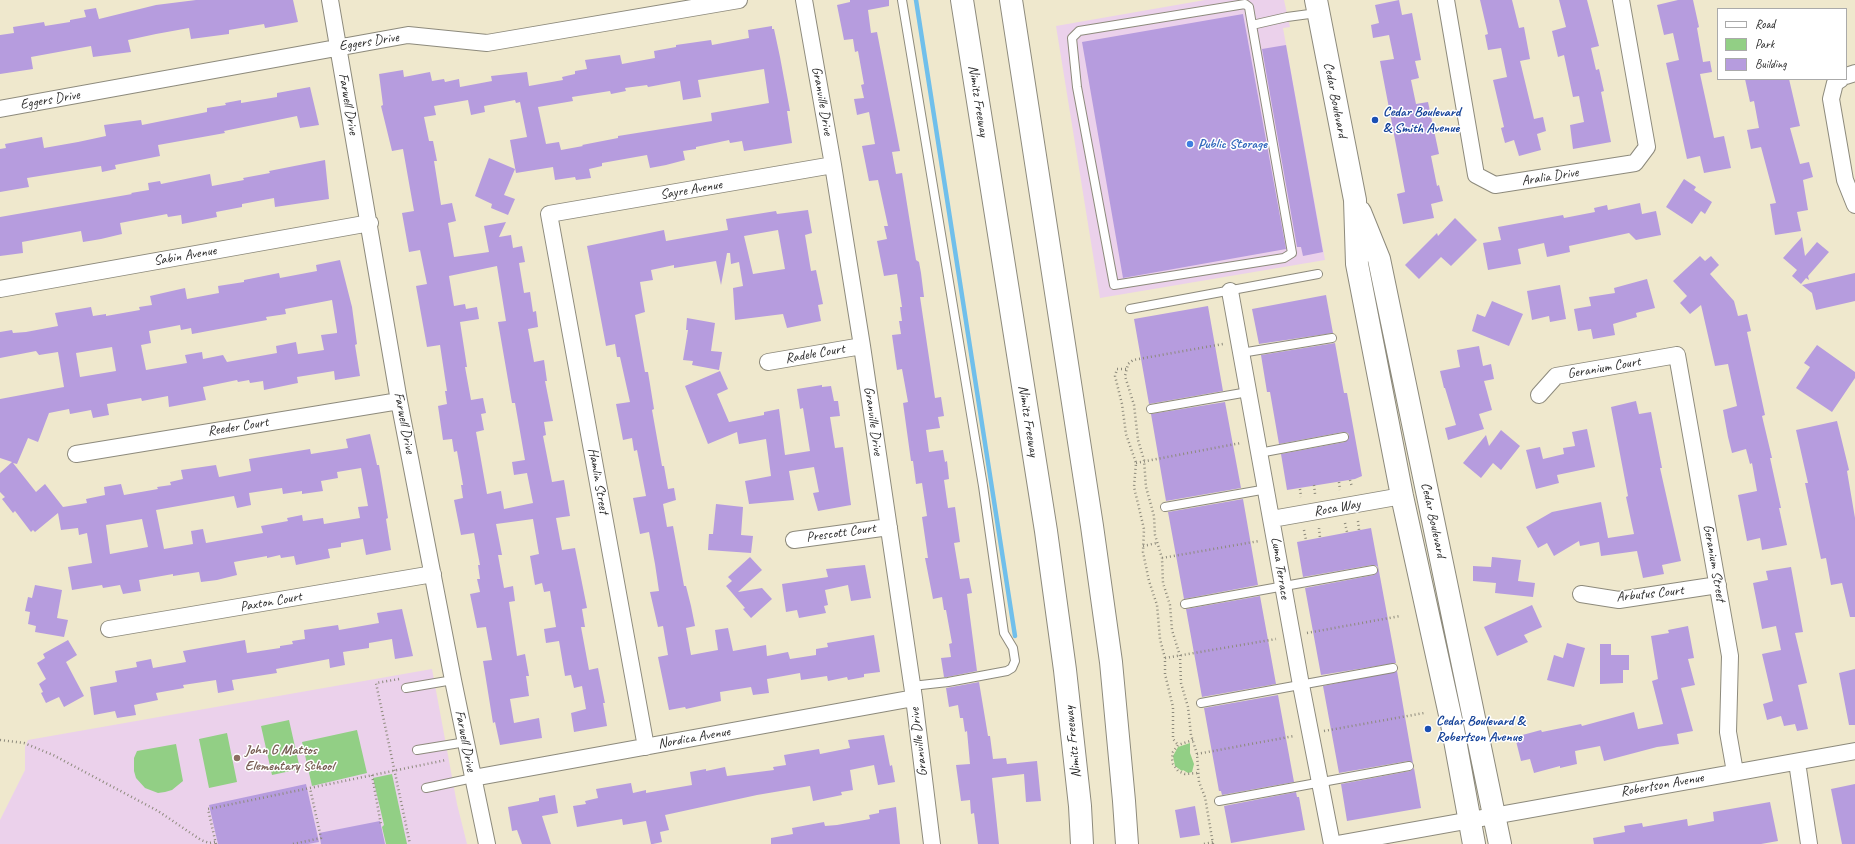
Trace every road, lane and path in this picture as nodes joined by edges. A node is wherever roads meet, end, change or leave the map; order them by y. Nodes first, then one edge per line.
1 (330, 0) edge
2 (739, 0) edge
3 (804, 0) edge
4 (902, 0) edge
5 (962, 0) edge
6 (1011, 0) edge
7 (1446, 0) edge
8 (1621, 0) edge
9 (1317, 7) edge
10 (1252, 25) junction
11 (338, 46) junction
12 (1839, 80) edge
13 (0, 109) edge
14 (833, 165) junction
15 (1355, 200) junction
16 (1855, 205) edge
17 (549, 214) joint
18 (370, 223) junction
19 (1318, 274) dead end
20 (0, 289) edge
21 (1230, 291) junction
22 (1130, 309) dead end
23 (1332, 338) dead end
24 (1223, 344) dead end
25 (862, 346) junction
26 (1241, 353) junction
27 (1677, 355) joint
28 (768, 362) dead end
29 (1126, 369) junction
30 (1248, 392) junction
31 (1539, 395) dead end
32 (400, 401) junction
33 (1151, 409) dead end
34 (1344, 437) dead end
35 (1241, 443) dead end
36 (1259, 453) junction
37 (76, 454) dead end
38 (1144, 460) junction
39 (1136, 463) junction
40 (1350, 480) dead end
41 (1339, 482) dead end
42 (1314, 485) dead end
43 (1352, 488) dead end
44 (1266, 489) junction
45 (1300, 489) dead end
46 (1340, 490) dead end
47 (1315, 494) dead end
48 (1402, 496) junction
49 (1301, 497) dead end
50 (1165, 507) dead end
51 (1272, 519) junction
52 (1358, 521) dead end
53 (1345, 523) dead end
54 (889, 527) junction
55 (1319, 528) dead end
56 (1304, 530) dead end
57 (1359, 530) dead end
58 (1347, 532) dead end
59 (1320, 538) dead end
60 (794, 540) dead end
61 (1306, 540) dead end
62 (1259, 541) dead end
63 (1157, 543) junction
64 (1143, 546) junction
65 (1162, 558) junction
66 (1373, 570) dead end
67 (433, 574) junction
68 (1718, 585) junction
69 (1283, 587) junction
70 (1581, 594) dead end
71 (1185, 604) dead end
72 (1400, 616) dead end
73 (109, 629) dead end
74 (1306, 633) dead end
75 (1276, 639) dead end
76 (1180, 656) junction
77 (1165, 658) junction
78 (1393, 668) dead end
79 (400, 679) dead end
80 (453, 680) junction
81 (1301, 685) junction
82 (406, 688) dead end
83 (913, 692) junction
84 (1201, 703) dead end
85 (1424, 713) dead end
86 (1324, 731) dead end
87 (1294, 736) dead end
88 (0, 740) edge
89 (1193, 740) junction
90 (466, 742) junction
91 (1178, 745) junction
92 (646, 747) junction
93 (417, 750) dead end
94 (1855, 752) edge
95 (1197, 754) junction
96 (446, 760) dead end
97 (1797, 762) junction
98 (1409, 766) dead end
99 (394, 771) junction
100 (1735, 772) junction
101 (1198, 774) junction
102 (372, 775) junction
103 (473, 778) junction
104 (1319, 782) junction
105 (310, 788) junction
106 (426, 788) dead end
107 (1219, 801) dead end
108 (1494, 814) junction
109 (1470, 819) junction
110 (382, 825) dead end
111 (216, 843) edge
112 (1213, 843) edge
113 (293, 844) edge
114 (410, 844) edge
115 (487, 844) edge
116 (932, 844) edge
117 (1082, 844) edge
118 (1127, 844) edge
119 (1204, 844) edge
120 (1332, 844) edge
121 (1336, 844) edge
122 (1474, 844) edge
123 (1500, 844) edge
124 (1809, 844) edge

1 - 11 street, Farwell Drive
2 - 11 street, Eggers Drive
3 - 14 street, Granville Drive
4 - 83 lane
5 - 117 main road, Nimitz Freeway
6 - 118 main road
7 - 8 street, Aralia Drive
9 - 10 lane
9 - 15 main road, Cedar Boulevard
10 - 10 lane
11 - 13 street, Eggers Drive
11 - 18 street, Farwell Drive
12 - 16 street
14 - 17 street, Sayre Avenue
14 - 25 street, Granville Drive
15 - 48 main road, Cedar Boulevard
15 - 108 main road, Cedar Boulevard
17 - 92 street, Hamlin Street
18 - 20 street, Sabin Avenue
18 - 32 street, Farwell Drive
19 - 21 lane
21 - 22 lane
21 - 26 street, Luma Terrace
23 - 26 lane
24 - 29 path
25 - 28 street, Radele Court
25 - 54 street, Granville Drive
26 - 30 street, Luma Terrace
27 - 31 street, Geranium Court
27 - 68 street, Geranium Street
29 - 38 path
29 - 39 path
30 - 33 lane
30 - 36 street, Luma Terrace
32 - 37 street, Reeder Court
32 - 67 street, Farwell Drive
34 - 36 lane
35 - 38 path
36 - 44 street, Luma Terrace
38 - 39 path
38 - 63 path
39 - 64 path
40 - 43 path
41 - 46 path
42 - 47 path
44 - 50 lane
44 - 51 street, Luma Terrace
45 - 49 path
48 - 51 street, Rosa Way
48 - 109 main road, Cedar Boulevard
51 - 69 street, Luma Terrace
52 - 57 path
53 - 58 path
54 - 60 street, Prescott Court
54 - 83 street, Granville Drive
55 - 59 path
56 - 61 path
62 - 65 path
63 - 64 path
63 - 65 path
64 - 77 path
65 - 76 path
66 - 69 lane
67 - 73 street, Paxton Court
67 - 80 street, Farwell Drive
68 - 70 street, Arbutus Court
68 - 100 street, Geranium Street
69 - 71 lane
69 - 81 street, Luma Terrace
72 - 74 path
75 - 76 path
76 - 77 path
76 - 89 path
77 - 91 path
78 - 81 lane
79 - 99 path
80 - 82 lane
80 - 90 street, Farwell Drive
81 - 84 lane
81 - 104 street, Luma Terrace
83 - 92 street, Nordica Avenue
83 - 116 street, Granville Drive
85 - 86 path
87 - 95 path
88 - 111 path
89 - 91 path
89 - 95 path
90 - 93 lane
90 - 103 street, Farwell Drive
91 - 101 path
92 - 103 street, Nordica Avenue
94 - 97 street, Robertson Avenue
95 - 101 path
96 - 99 path
97 - 100 street, Robertson Avenue
97 - 124 street
98 - 104 lane
99 - 102 path
99 - 114 path
100 - 108 street, Robertson Avenue
101 - 112 path
102 - 105 path
102 - 110 path
103 - 106 lane
103 - 115 street, Farwell Drive
104 - 107 lane
104 - 120 street, Luma Terrace
105 - 111 path
105 - 113 path
108 - 109 street, Robertson Avenue
108 - 123 main road, Cedar Boulevard
109 - 121 street, Robertson Avenue
109 - 122 main road, Cedar Boulevard
112 - 119 path

